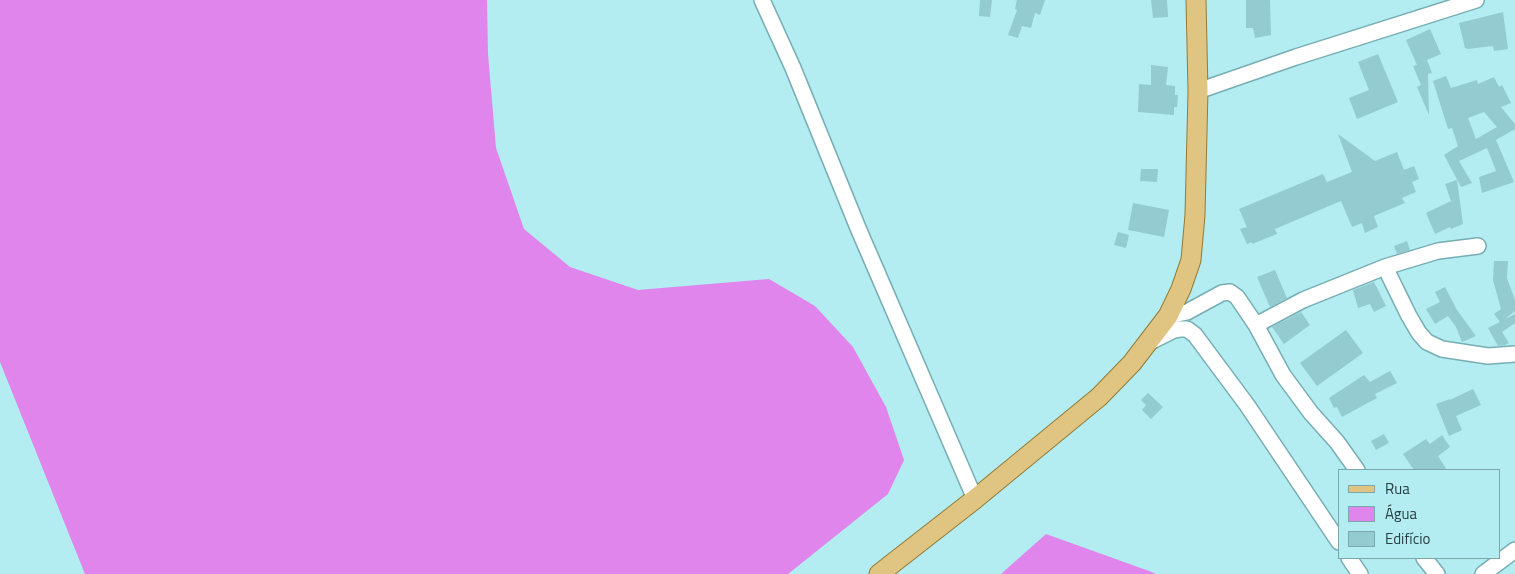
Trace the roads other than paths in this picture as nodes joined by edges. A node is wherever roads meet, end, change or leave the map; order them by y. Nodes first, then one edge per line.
1 (762, 0) edge
2 (1196, 0) edge
3 (1476, 0) edge
4 (1198, 91) junction
5 (1478, 246) dead end
6 (1385, 267) junction
7 (1168, 316) junction
8 (1256, 325) junction
9 (1148, 343) junction
10 (1515, 354) edge
11 (1356, 469) edge
12 (975, 499) junction
13 (1338, 541) edge
14 (1515, 550) edge
15 (1350, 559) edge
16 (1425, 559) edge
17 (879, 574) edge
18 (1360, 574) edge
19 (1437, 574) edge
20 (1483, 574) edge

1 - 12 street
2 - 4 main road
3 - 4 street
4 - 7 main road
5 - 6 street
6 - 8 street
6 - 10 street
7 - 8 street
7 - 9 main road
8 - 11 street
9 - 12 main road
9 - 13 street
12 - 17 main road
14 - 20 street
15 - 18 street
16 - 19 street

